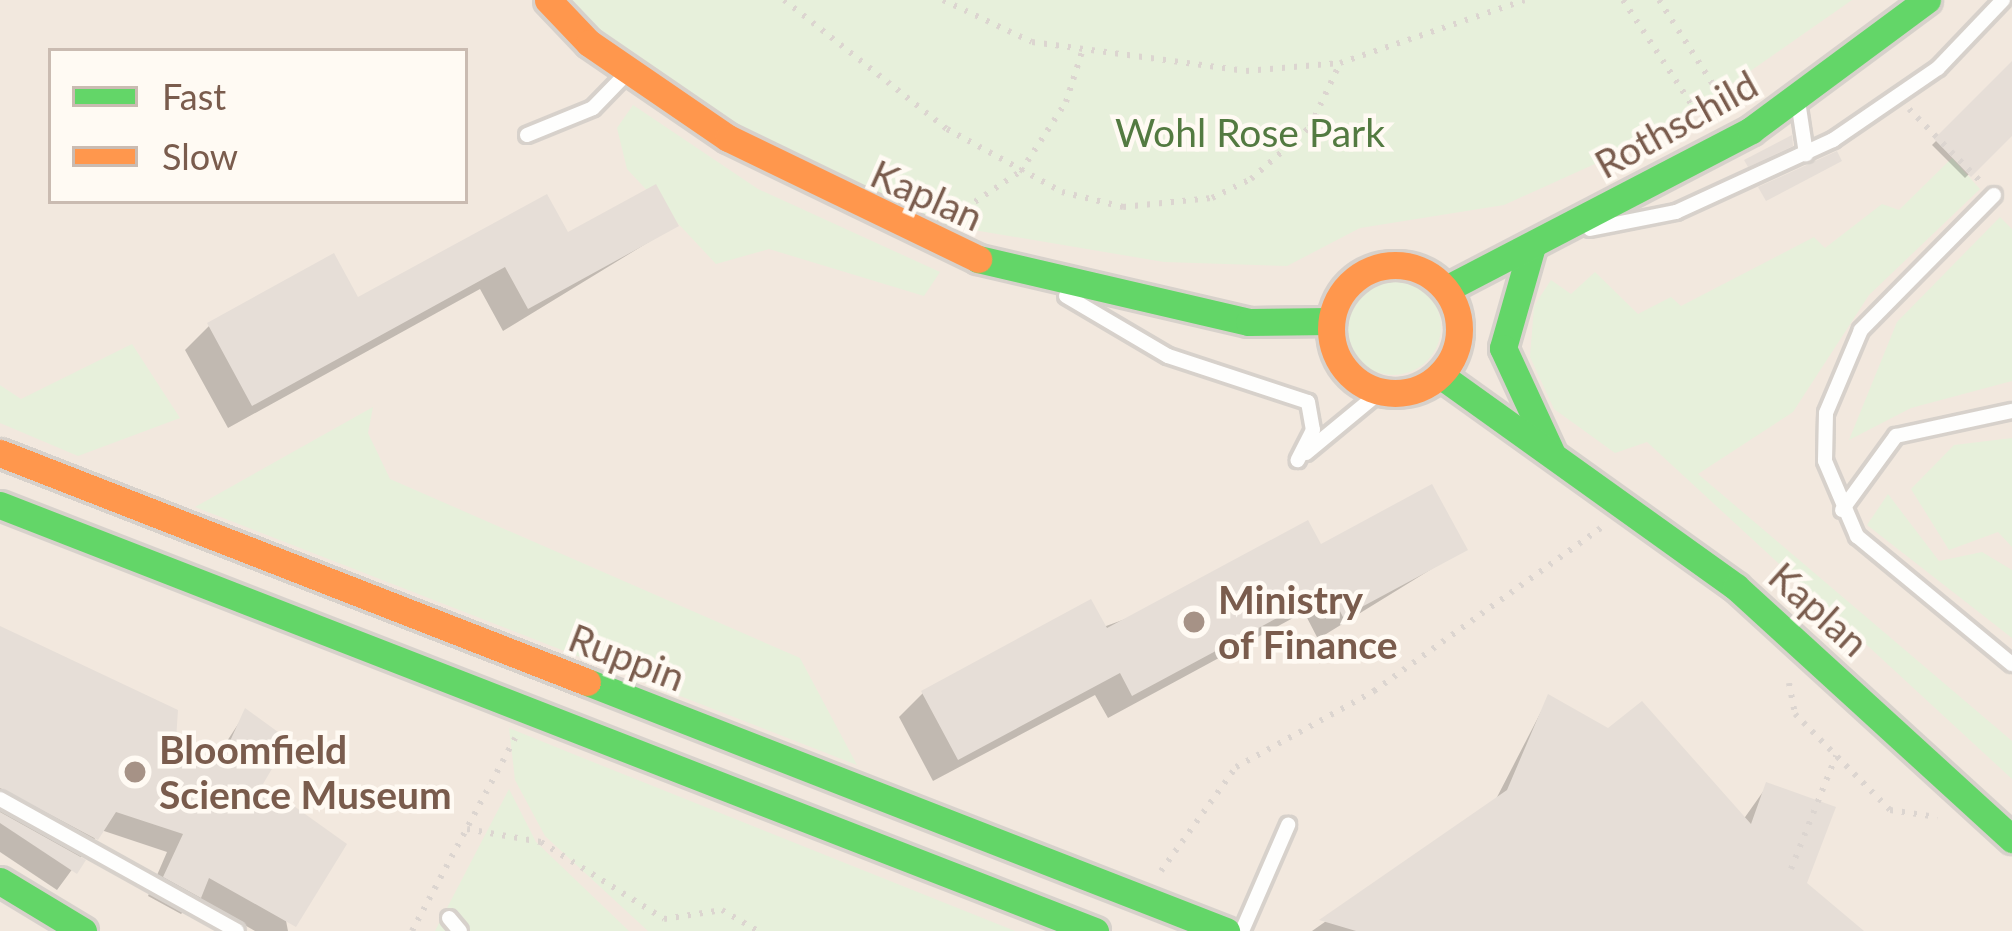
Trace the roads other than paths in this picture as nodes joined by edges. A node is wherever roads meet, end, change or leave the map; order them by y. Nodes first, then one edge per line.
1 (548, 0) edge
2 (1927, 0) edge
3 (2003, 0) edge
4 (628, 72) junction
5 (1798, 101) junction
6 (527, 135) dead end
7 (1806, 154) junction
8 (1994, 195) road end
9 (1562, 235) junction
10 (1532, 246) junction
11 (1046, 284) junction
12 (1446, 290) junction
13 (1330, 321) junction
14 (1440, 375) junction
15 (1380, 392) junction
16 (2012, 411) edge
17 (0, 453) edge
18 (1555, 460) junction
19 (0, 505) edge
20 (1842, 510) junction
21 (2012, 664) edge
22 (0, 800) edge
23 (1288, 825) dead end
24 (2005, 832) edge
25 (0, 881) edge
26 (0, 910) edge
27 (448, 918) dead end
28 (38, 931) edge
29 (83, 931) edge
30 (237, 931) edge
31 (460, 931) edge
32 (1096, 931) edge
33 (1226, 931) edge
34 (1242, 931) edge

1 - 4 street, Kaplan
2 - 5 street, Rothschild
3 - 7 lane
4 - 6 lane
4 - 11 street, Kaplan
5 - 7 lane
5 - 9 street, Rothschild
7 - 9 lane
8 - 20 lane
9 - 10 street, Rothschild
10 - 12 street, Rothschild
10 - 18 street
11 - 13 street, Kaplan
11 - 15 lane
12 - 13 street
12 - 14 street
13 - 15 street
14 - 15 street
14 - 18 street, Kaplan
16 - 20 lane
17 - 33 street, Ruppin
18 - 24 street, Kaplan
19 - 32 street
20 - 21 lane
22 - 30 lane
23 - 34 lane
25 - 29 street
26 - 28 street
27 - 31 lane

